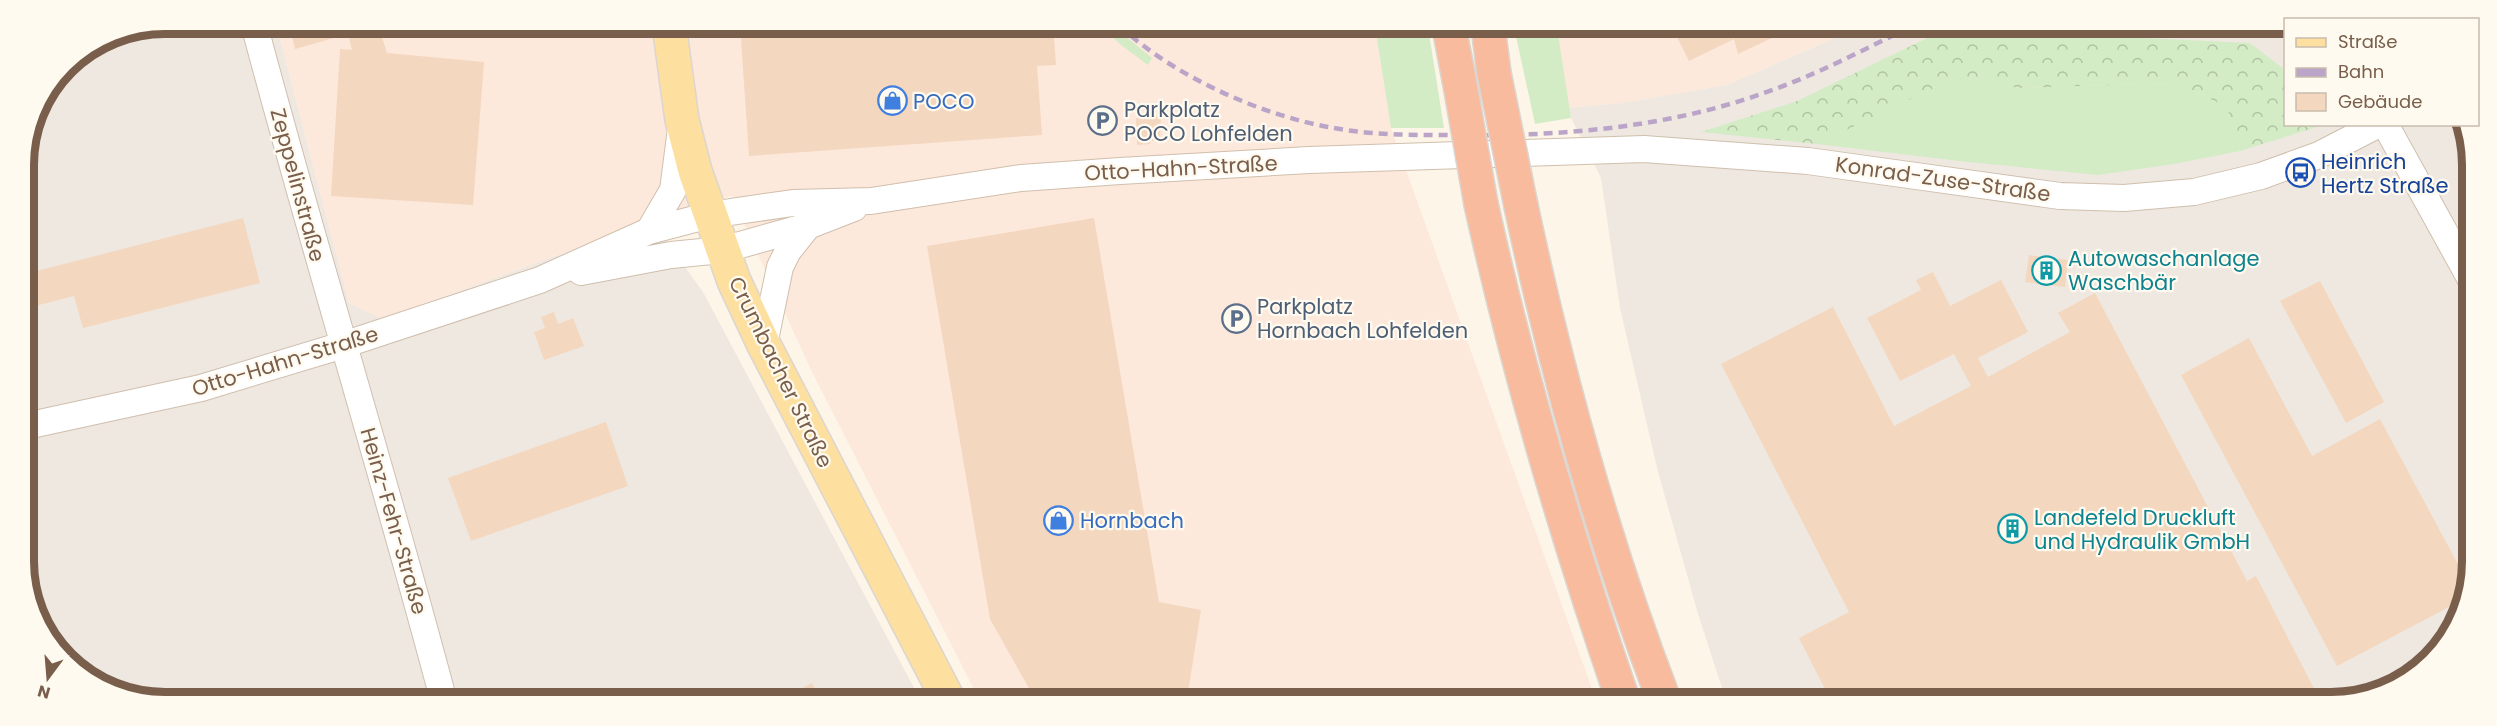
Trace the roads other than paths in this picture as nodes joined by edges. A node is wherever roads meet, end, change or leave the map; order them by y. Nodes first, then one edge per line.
1 (1451, 34) edge
2 (1489, 34) edge
3 (257, 35) edge
4 (670, 35) edge
5 (682, 120) junction
6 (2375, 126) edge
7 (2386, 126) edge
8 (1494, 154) joint
9 (871, 201) junction
10 (710, 215) junction
11 (808, 226) junction
12 (649, 231) junction
13 (722, 250) junction
14 (2462, 264) edge
15 (540, 280) junction
16 (343, 345) junction
17 (764, 345) junction
18 (34, 424) edge
19 (1620, 691) edge
20 (1662, 691) edge
21 (441, 692) edge
22 (944, 692) edge

1 - 19 highway, bridge
2 - 20 highway, bridge
3 - 16 street, Zeppelinstraße
4 - 5 main road, Crumbacher Straße
5 - 10 main road, Crumbacher Straße
5 - 12 street
6 - 8 street, Konrad-Zuse-Straße
7 - 14 street
8 - 9 street, Otto-Hahn-Straße
9 - 10 street, Otto-Hahn-Straße
9 - 11 street, Otto-Hahn-Straße
10 - 12 street, Otto-Hahn-Straße
10 - 13 main road, Crumbacher Straße
11 - 13 street, Otto-Hahn-Straße
11 - 17 street, Otto-Hahn-Straße
12 - 15 street, Otto-Hahn-Straße
13 - 15 street, Otto-Hahn-Straße
13 - 17 main road, Crumbacher Straße
15 - 16 street, Otto-Hahn-Straße
16 - 18 street, Otto-Hahn-Straße
16 - 21 street, Heinz-Fehr-Straße
17 - 22 main road, Crumbacher Straße

